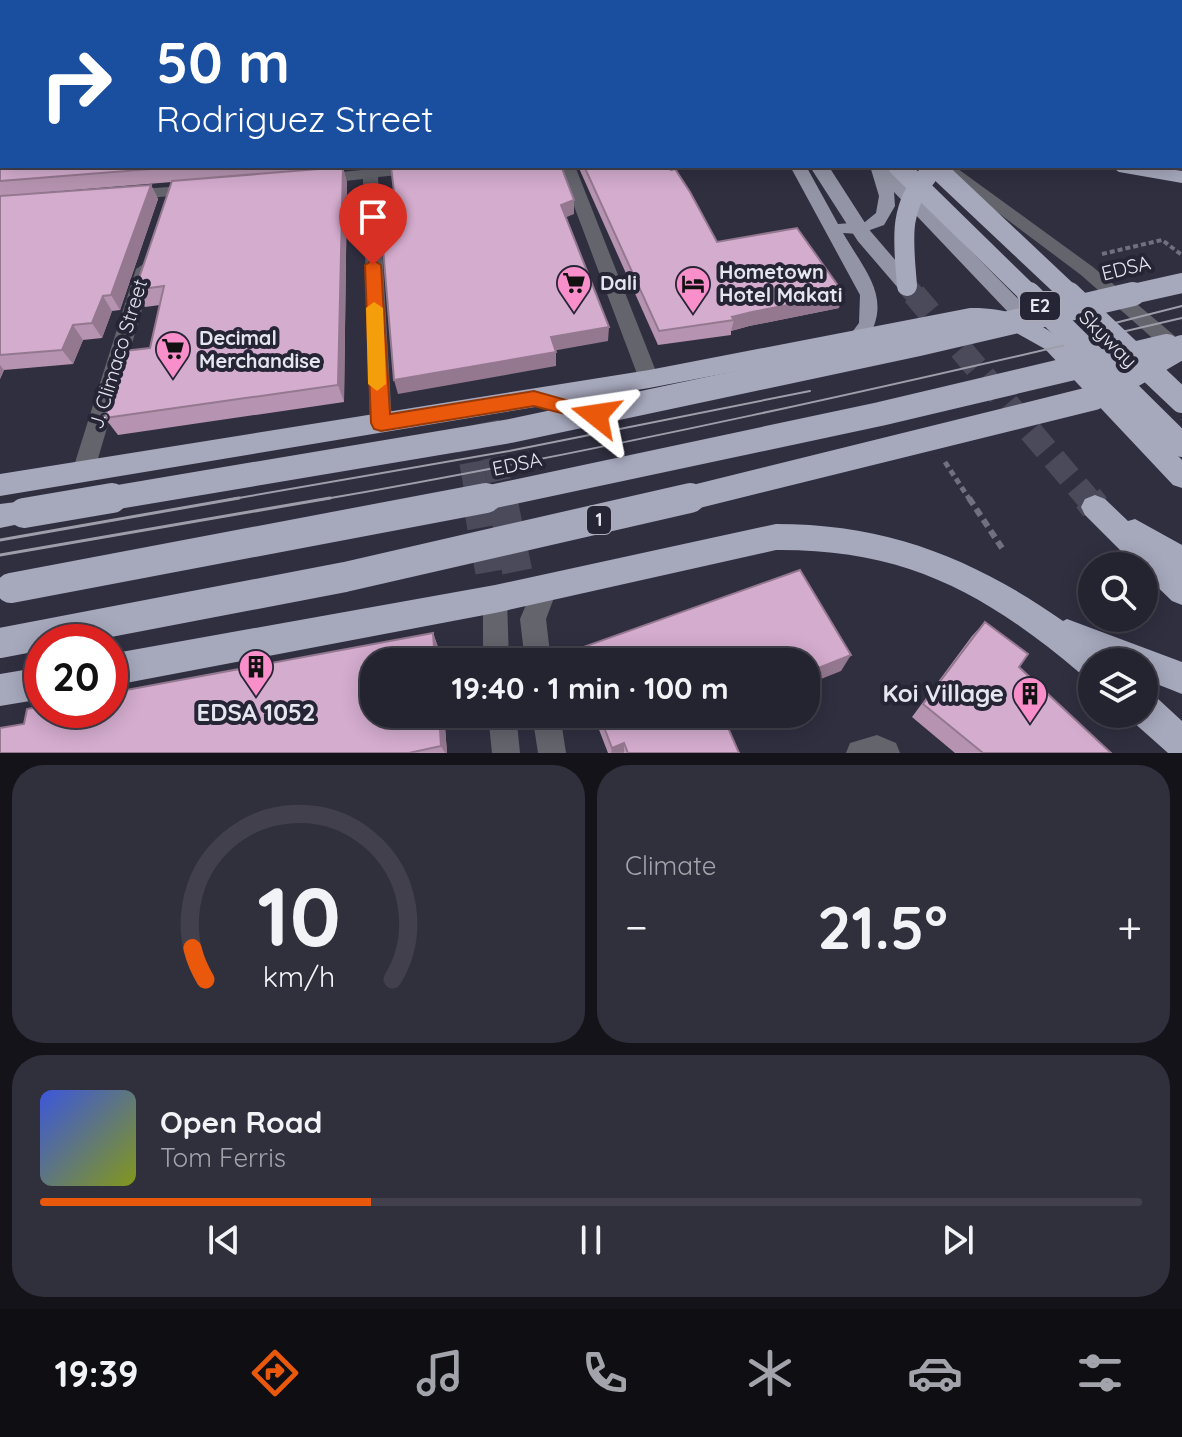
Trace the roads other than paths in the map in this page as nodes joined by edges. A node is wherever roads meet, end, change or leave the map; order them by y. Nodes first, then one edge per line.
1 (404, 168) edge
2 (568, 168) edge
3 (799, 168) edge
4 (820, 168) edge
5 (885, 168) edge
6 (887, 168) edge
7 (887, 168) edge
8 (936, 168) edge
9 (941, 168) edge
10 (946, 168) edge
11 (947, 168) edge
12 (1130, 168) edge
13 (370, 170) edge
14 (1182, 177) edge
15 (303, 181) edge
16 (215, 188) edge
17 (105, 196) edge
18 (829, 224) junction
19 (150, 253) edge
20 (1182, 283) edge
21 (907, 286) joint
22 (857, 339) junction
23 (1053, 343) junction
24 (1182, 344) edge
25 (1182, 353) edge
26 (772, 356) junction
27 (649, 379) junction
28 (1182, 390) edge
29 (534, 398) junction
30 (1182, 401) edge
31 (381, 423) junction
32 (1182, 445) edge
33 (83, 472) junction
34 (1182, 477) edge
35 (0, 485) edge
36 (12, 514) edge
37 (1182, 560) edge
38 (514, 587) junction
39 (0, 590) edge
40 (1182, 591) edge
41 (1054, 629) junction
42 (0, 643) edge
43 (499, 648) edge
44 (536, 648) edge
45 (1103, 648) edge
46 (1078, 650) edge
47 (128, 666) edge
48 (1158, 669) edge
49 (1182, 678) edge
50 (24, 686) edge
51 (0, 690) edge
52 (1158, 722) edge
53 (503, 728) edge
54 (548, 728) edge
55 (1182, 743) edge
56 (506, 753) edge
57 (552, 753) edge
58 (860, 753) edge
59 (886, 753) edge

1 - 13 street
2 - 27 street
3 - 18 main road
4 - 21 main road, bridge
5 - 18 main road
6 - 23 main road
7 - 32 highway, Skyway / E2, bridge
8 - 30 highway, Skyway / E2, bridge
9 - 21 highway, bridge
10 - 28 main road
11 - 25 street
12 - 14 highway
13 - 15 street
13 - 31 street
16 - 17 street
18 - 22 main road
19 - 33 street, J. Climaco Street
20 - 36 highway, EDSA, bridge
22 - 23 highway
22 - 26 highway
23 - 34 highway
24 - 39 highway, EDSA / 1, bridge
24 - 42 highway, 1, bridge
26 - 27 highway
26 - 29 street
27 - 29 highway
29 - 31 highway
31 - 33 highway
33 - 35 highway
37 - 40 highway
38 - 41 highway
38 - 43 street
38 - 44 street
38 - 47 highway
41 - 45 highway
41 - 46 highway
48 - 49 highway
50 - 51 highway
52 - 55 highway
53 - 56 street
54 - 57 street
58 - 59 street

